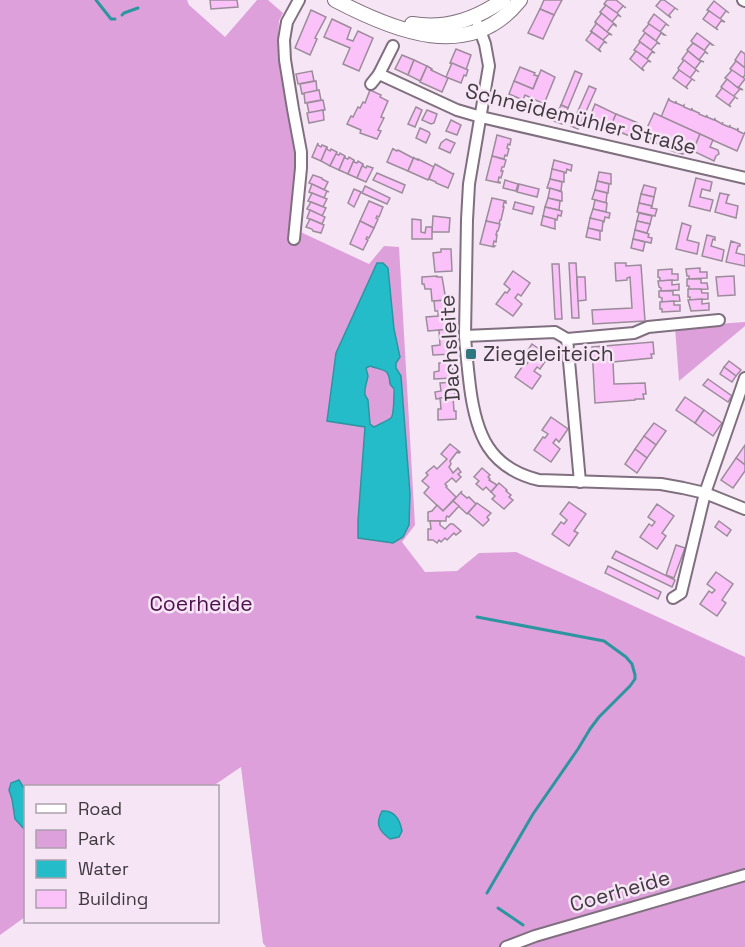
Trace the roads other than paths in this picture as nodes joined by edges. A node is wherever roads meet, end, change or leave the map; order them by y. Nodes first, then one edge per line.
1 (299, 0) edge
2 (335, 0) edge
3 (503, 0) edge
4 (520, 0) edge
5 (475, 17) junction
6 (383, 22) junction
7 (480, 31) junction
8 (393, 46) dead end
9 (379, 74) junction
10 (370, 84) dead end
11 (481, 117) junction
12 (745, 178) edge
13 (294, 239) dead end
14 (719, 320) dead end
15 (465, 336) junction
16 (567, 339) junction
17 (745, 378) edge
18 (580, 482) junction
19 (705, 493) junction
20 (745, 509) edge
21 (673, 598) dead end
22 (745, 874) edge
23 (506, 947) edge

1 - 13 street
2 - 6 street
3 - 5 street
4 - 7 street
5 - 6 street
5 - 7 street, Dachsleite
6 - 7 street
7 - 11 street, Dachsleite
8 - 9 street
9 - 10 street
9 - 11 street, Schneidemühler Straße
11 - 12 street, Schneidemühler Straße
11 - 15 street, Dachsleite
14 - 16 street
15 - 16 street
15 - 18 street, Dachsleite
16 - 18 street
17 - 19 street
18 - 19 street, Dachsleite
19 - 20 street, Dachsleite
19 - 21 street
22 - 23 street, Coerheide

